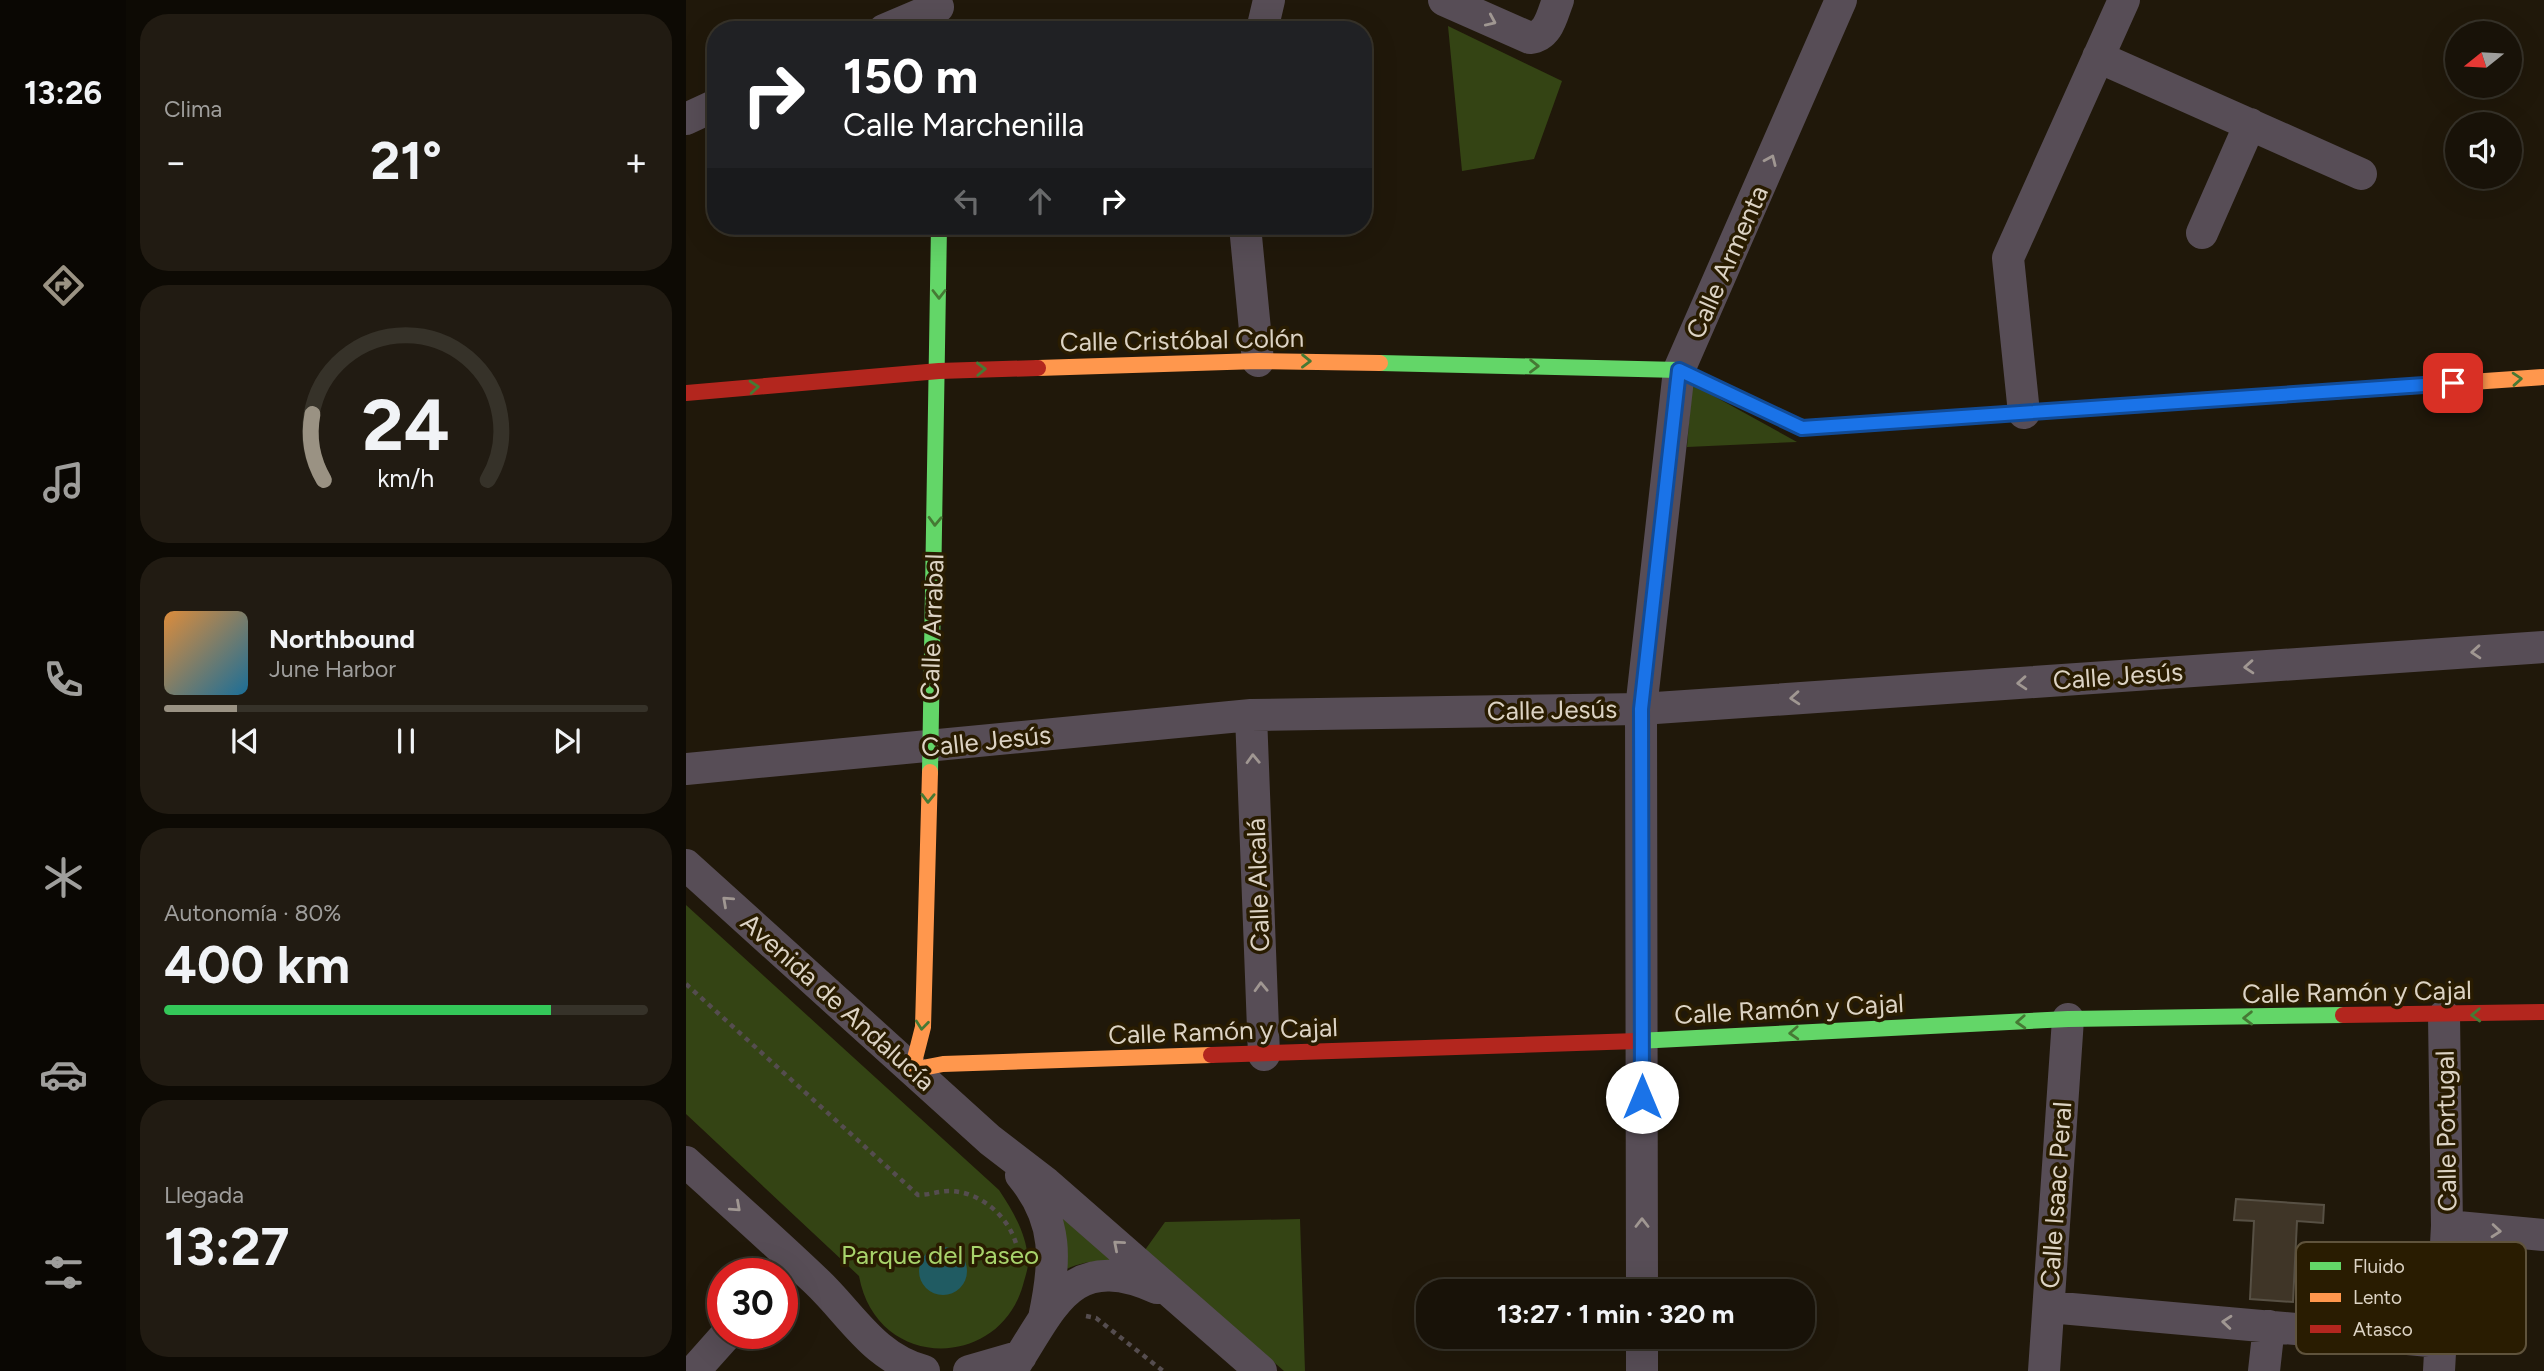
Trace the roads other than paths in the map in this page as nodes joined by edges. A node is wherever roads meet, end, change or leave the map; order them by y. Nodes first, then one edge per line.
1 (1269, 0) edge
2 (1444, 0) edge
3 (1558, 0) edge
4 (1841, 0) edge
5 (2124, 0) edge
6 (938, 12) edge
7 (911, 21) edge
8 (1264, 21) edge
9 (2098, 57) junction
10 (707, 109) edge
11 (686, 119) edge
12 (2250, 124) junction
13 (2361, 174) dead end
14 (2202, 233) dead end
15 (939, 235) edge
16 (1246, 235) edge
17 (1258, 360) junction
18 (1679, 370) junction
19 (939, 371) junction
20 (2544, 377) edge
21 (686, 393) edge
22 (2024, 413) junction
23 (2544, 647) edge
24 (1641, 709) junction
25 (1251, 715) junction
26 (928, 747) junction
27 (686, 769) edge
28 (686, 865) edge
29 (2544, 1012) edge
30 (2444, 1016) junction
31 (2067, 1019) junction
32 (1642, 1041) junction
33 (1264, 1055) junction
34 (912, 1070) junction
35 (990, 1140) junction
36 (686, 1161) edge
37 (2447, 1226) junction
38 (2544, 1235) edge
39 (2446, 1242) edge
40 (778, 1258) edge
41 (798, 1275) edge
42 (1642, 1279) edge
43 (1167, 1292) junction
44 (2049, 1307) junction
45 (1048, 1315) junction
46 (2269, 1326) junction
47 (2296, 1331) edge
48 (714, 1349) edge
49 (1642, 1349) edge
50 (1016, 1364) edge
51 (694, 1371) edge
52 (924, 1371) edge
53 (969, 1371) edge
54 (1261, 1371) edge
55 (1642, 1371) edge
56 (2044, 1371) edge
57 (2264, 1371) edge

1 - 8 street
2 -> 3 street
18 -> 4 street, Calle Armenta
5 - 9 street
6 - 7 street
9 - 12 street
9 - 22 street
10 - 11 street
12 - 13 street
12 - 14 street
15 -> 19 street, Calle Arrabal
16 - 17 street
17 -> 18 street, Calle Cristóbal Colón
19 -> 17 street, Calle Cristóbal Colón
18 - 22 street
18 - 24 street, Calle Armenta
21 -> 19 street, Calle Cristóbal Colón
19 -> 26 street, Calle Arrabal
22 -> 20 street
23 -> 24 street, Calle Jesús
24 - 25 street, Calle Jesús
24 - 32 street, Calle Armenta
25 - 26 street, Calle Jesús
33 -> 25 street, Calle Alcalá
26 - 27 street, Calle Jesús
26 -> 34 street, Calle Arrabal
34 -> 28 street, Avenida de Andalucía
29 -> 30 street, Calle Ramón y Cajal
30 -> 31 street, Calle Ramón y Cajal
30 - 37 street, Calle Portugal
31 -> 32 street, Calle Ramón y Cajal
31 - 44 street, Calle Isaac Peral
32 - 33 street, Calle Ramón y Cajal
42 -> 32 street, Calle Armenta
33 - 34 street, Calle Ramón y Cajal
34 - 35 street, Avenida de Andalucía
43 -> 35 street, Avenida de Andalucía
35 - 45 street, Avenida de Andalucía
36 -> 40 street
37 -> 38 street
37 - 39 street, Calle Portugal
41 - 52 street
43 - 45 street
43 - 54 street
46 -> 44 street
44 - 56 street, Calle Isaac Peral
45 - 50 street
46 - 47 street
46 - 57 street
48 - 51 street
49 - 55 street
50 - 53 street

